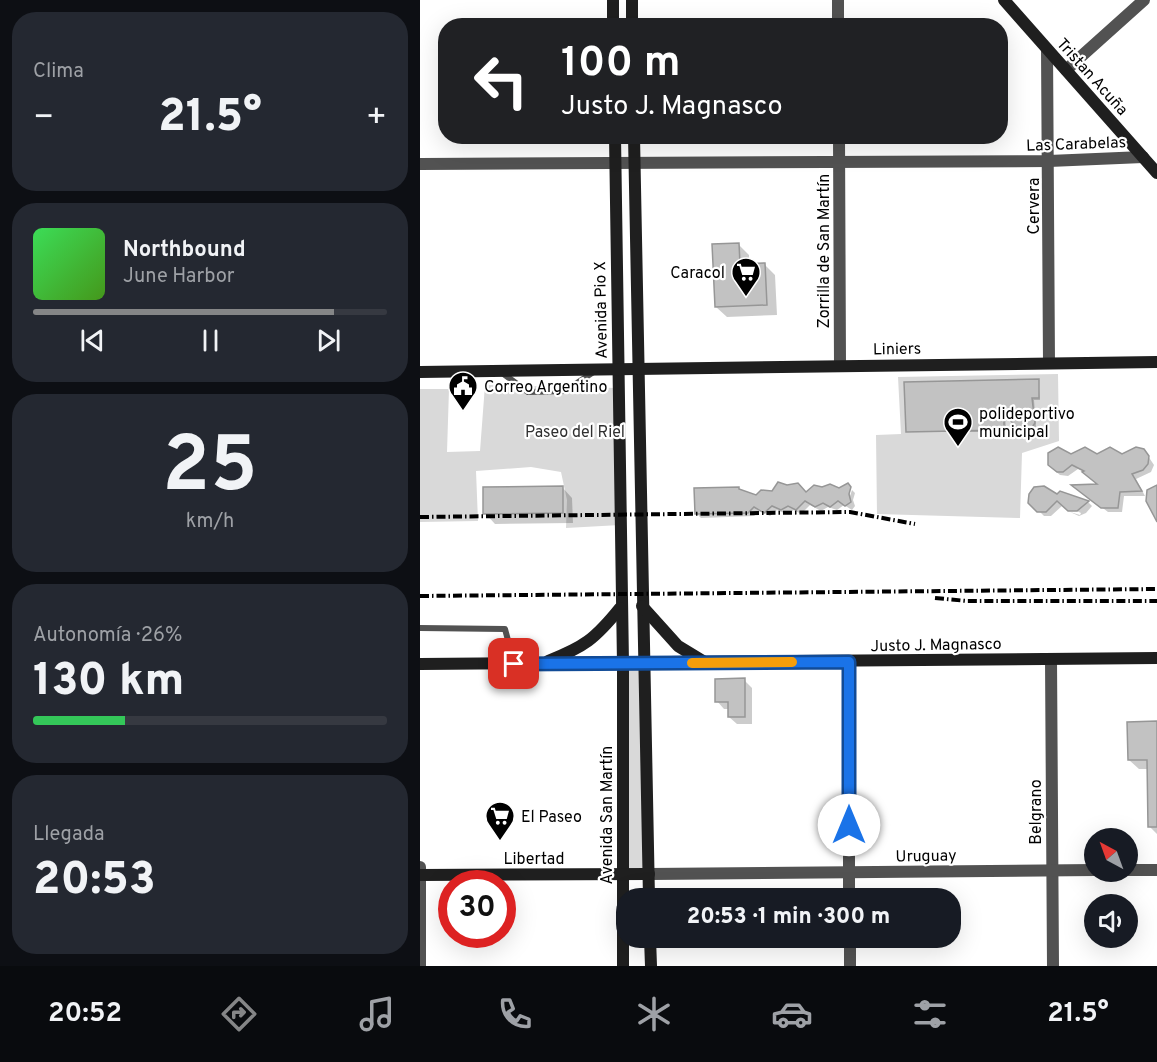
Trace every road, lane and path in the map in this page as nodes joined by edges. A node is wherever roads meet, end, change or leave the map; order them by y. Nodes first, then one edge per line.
1 (613, 0) edge
2 (632, 0) edge
3 (838, 0) edge
4 (1004, 0) edge
5 (1144, 0) edge
6 (613, 18) edge
7 (632, 18) edge
8 (838, 18) edge
9 (1047, 49) junction
10 (1066, 70) junction
11 (615, 144) edge
12 (634, 144) edge
13 (838, 144) edge
14 (1143, 157) junction
15 (1049, 161) junction
16 (615, 162) junction
17 (635, 162) junction
18 (839, 163) junction
19 (420, 164) edge
20 (1157, 173) edge
21 (1157, 362) edge
22 (1049, 363) junction
23 (840, 365) junction
24 (596, 370) junction
25 (618, 370) junction
26 (638, 370) junction
27 (501, 371) junction
28 (420, 372) edge
29 (642, 606) junction
30 (620, 609) junction
31 (420, 628) edge
32 (1157, 658) edge
33 (1051, 659) junction
34 (849, 662) junction
35 (707, 663) junction
36 (420, 664) edge
37 (514, 664) junction
38 (540, 664) junction
39 (622, 664) junction
40 (644, 664) junction
41 (420, 867) edge
42 (1052, 870) junction
43 (1084, 870) edge
44 (1138, 870) edge
45 (1157, 870) edge
46 (849, 872) junction
47 (420, 874) edge
48 (622, 874) junction
49 (649, 874) junction
50 (649, 888) edge
51 (849, 888) edge
52 (650, 948) edge
53 (850, 948) edge
54 (420, 966) edge
55 (622, 966) edge
56 (651, 966) edge
57 (850, 966) edge
58 (1053, 966) edge

1 - 6 main road
2 - 7 main road
3 - 8 street
4 - 9 main road, Tristan Acuña
5 - 10 street
9 - 10 main road, Tristan Acuña
9 - 15 street, Cervera
10 - 14 main road, Tristan Acuña
11 - 16 main road, Avenida Pio X
12 - 17 main road
13 - 18 street, Zorrilla de San Martín
14 - 15 street, Las Carabelas
14 - 20 main road, Tristan Acuña
15 - 18 street, Las Carabelas
15 - 22 street, Cervera
16 - 17 street, Las Carabelas
16 - 19 street, Las Carabelas
16 - 25 main road, Avenida Pio X
17 - 18 street, Las Carabelas
17 - 26 main road
18 - 23 street, Zorrilla de San Martín
21 - 22 main road, Liniers
22 - 23 main road, Liniers
23 - 26 main road, Liniers
24 - 25 main road, Liniers
24 - 27 main road, Liniers
24 - 27 lane
25 - 26 main road, Liniers
25 - 30 main road, Avenida Pio X
26 - 29 main road
27 - 28 main road, Liniers
29 - 35 main road
29 - 40 main road
30 - 38 main road
30 - 39 main road, Avenida Pio X
31 - 37 lane
32 - 33 main road, Justo J. Magnasco
33 - 34 main road, Justo J. Magnasco
33 - 42 street, Belgrano
34 - 35 main road, Justo J. Magnasco
34 - 46 street
35 - 40 main road, Justo J. Magnasco
36 - 37 main road, Justo J. Magnasco
37 - 38 main road, Justo J. Magnasco
38 - 39 main road, Justo J. Magnasco
39 - 40 main road, Justo J. Magnasco
39 - 48 main road, Avenida San Martín
40 - 49 main road
41 - 47 street
42 - 43 street, Uruguay
42 - 46 street, Uruguay
42 - 58 street, Belgrano
44 - 45 street
46 - 49 street, Uruguay
46 - 51 street
47 - 48 main road, Libertad
47 - 54 street
48 - 49 main road, Libertad
48 - 55 main road, Avenida San Martín
49 - 50 main road
52 - 56 main road
53 - 57 street

